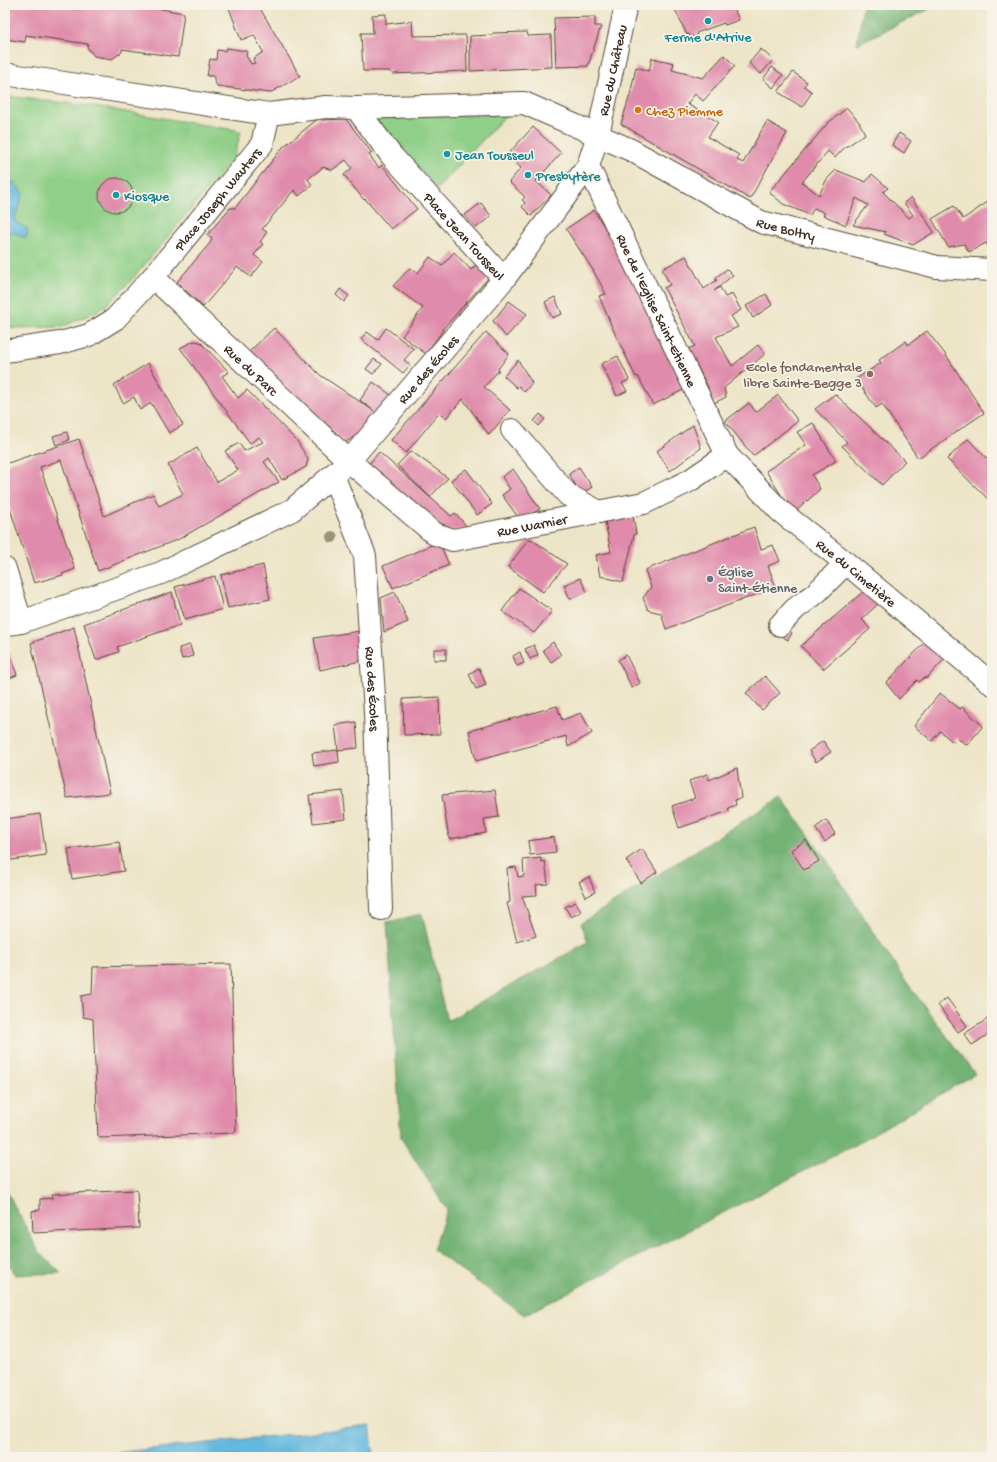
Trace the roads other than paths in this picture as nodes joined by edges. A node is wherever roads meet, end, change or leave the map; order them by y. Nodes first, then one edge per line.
1 (626, 5) edge
2 (5, 74) edge
3 (356, 108) junction
4 (269, 114) junction
5 (598, 135) junction
6 (588, 166) junction
7 (992, 270) edge
8 (153, 277) junction
9 (504, 279) junction
10 (5, 351) edge
11 (512, 430) dead end
12 (727, 454) junction
13 (349, 461) junction
14 (333, 475) junction
15 (598, 512) junction
16 (852, 567) junction
17 (5, 569) edge
18 (13, 624) edge
19 (780, 625) dead end
20 (992, 684) edge
21 (381, 909) dead end

1 - 5 street, Rue du Château
2 - 4 street
3 - 4 street
3 - 5 street
3 - 9 street, Place Jean Tousseul
4 - 8 street, Place Joseph Wauters
5 - 6 street, Place Jean Tousseul
5 - 7 street, Rue Boltry
6 - 9 street, Place Jean Tousseul
6 - 12 street, Rue de l'Eglise Saint-Etienne
8 - 10 street, Place Joseph Wauters
8 - 13 street, Rue du Parc
9 - 13 street, Rue des Écoles
11 - 15 street
12 - 15 street, Rue Warnier
12 - 16 street, Rue du Cimetière
13 - 14 street, Rue des Écoles
13 - 15 street, Rue Warnier
14 - 18 street, Rue des Écoles
14 - 21 street, Rue des Écoles
16 - 19 street
16 - 20 street, Rue du Cimetière
17 - 18 street

